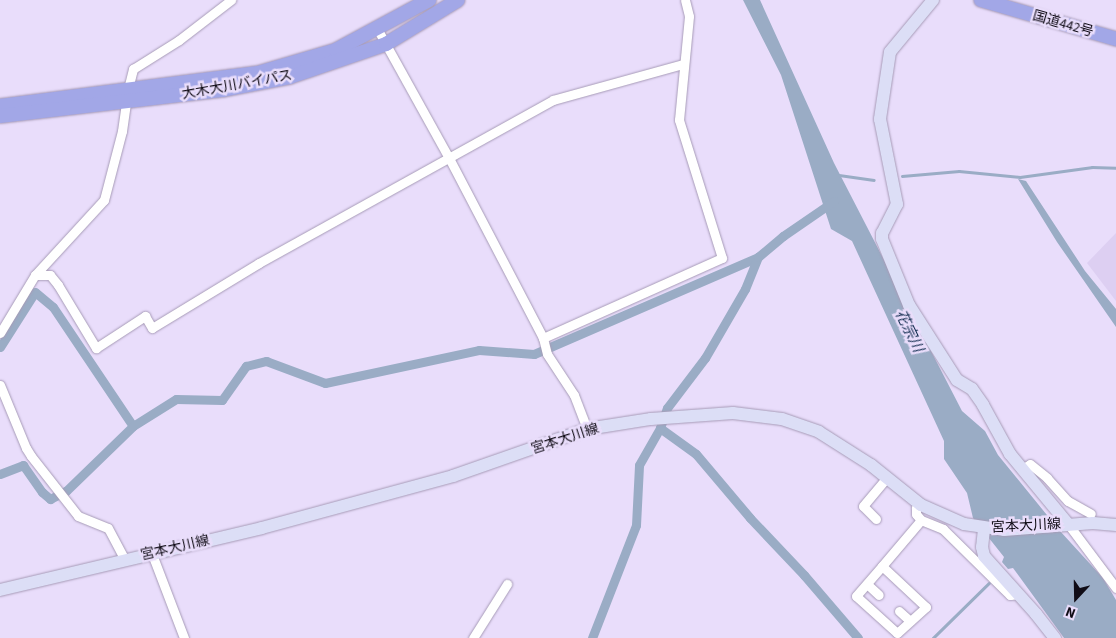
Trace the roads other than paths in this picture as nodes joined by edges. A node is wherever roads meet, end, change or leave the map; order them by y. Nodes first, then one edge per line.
1 (231, 0) edge
2 (429, 0) edge
3 (458, 0) edge
4 (685, 0) edge
5 (933, 0) edge
6 (981, 0) edge
7 (378, 30) junction
8 (1116, 39) edge
9 (386, 44) junction
10 (683, 64) junction
11 (127, 95) junction
12 (0, 106) edge
13 (0, 116) edge
14 (449, 158) junction
15 (35, 275) junction
16 (0, 332) edge
17 (544, 341) junction
18 (0, 386) edge
19 (587, 429) junction
20 (1022, 469) junction
21 (887, 477) junction
22 (921, 505) junction
23 (1091, 514) dead end
24 (876, 519) dead end
25 (921, 520) junction
26 (1065, 525) junction
27 (1116, 525) edge
28 (981, 530) junction
29 (152, 554) junction
30 (126, 560) junction
31 (882, 566) junction
32 (507, 584) dead end
33 (867, 584) junction
34 (1116, 588) edge
35 (0, 590) edge
36 (1019, 594) junction
37 (879, 595) dead end
38 (899, 611) dead end
39 (910, 621) junction
40 (184, 638) edge
41 (473, 638) edge
42 (1055, 638) edge

1 - 11 street
2 - 7 highway, 大木大川バイパス
3 - 9 highway, 大木大川バイパス
4 - 10 street
5 - 20 main road
6 - 8 highway, 国道442号
7 - 9 street
7 - 11 highway, 大木大川バイパス
9 - 11 highway, 大木大川バイパス
9 - 14 street
10 - 14 street
10 - 17 street
11 - 12 highway, 大木大川バイパス
11 - 13 highway, 大木大川バイパス
11 - 15 street
14 - 15 street
14 - 17 street
15 - 16 street
17 - 19 street
18 - 30 street
19 - 21 main road, 宮本大川線
19 - 29 main road, 宮本大川線
20 - 23 street
20 - 26 main road
21 - 22 main road, 宮本大川線
21 - 24 street
22 - 25 street
22 - 28 main road, 宮本大川線
25 - 31 street
25 - 36 street
26 - 27 main road, 宮本大川線
26 - 28 main road, 宮本大川線
26 - 34 street
28 - 36 main road
29 - 30 main road, 宮本大川線
29 - 40 street
30 - 35 main road, 宮本大川線
31 - 33 street
31 - 39 street
32 - 41 street
33 - 37 street
33 - 39 street
36 - 42 main road
38 - 39 street

